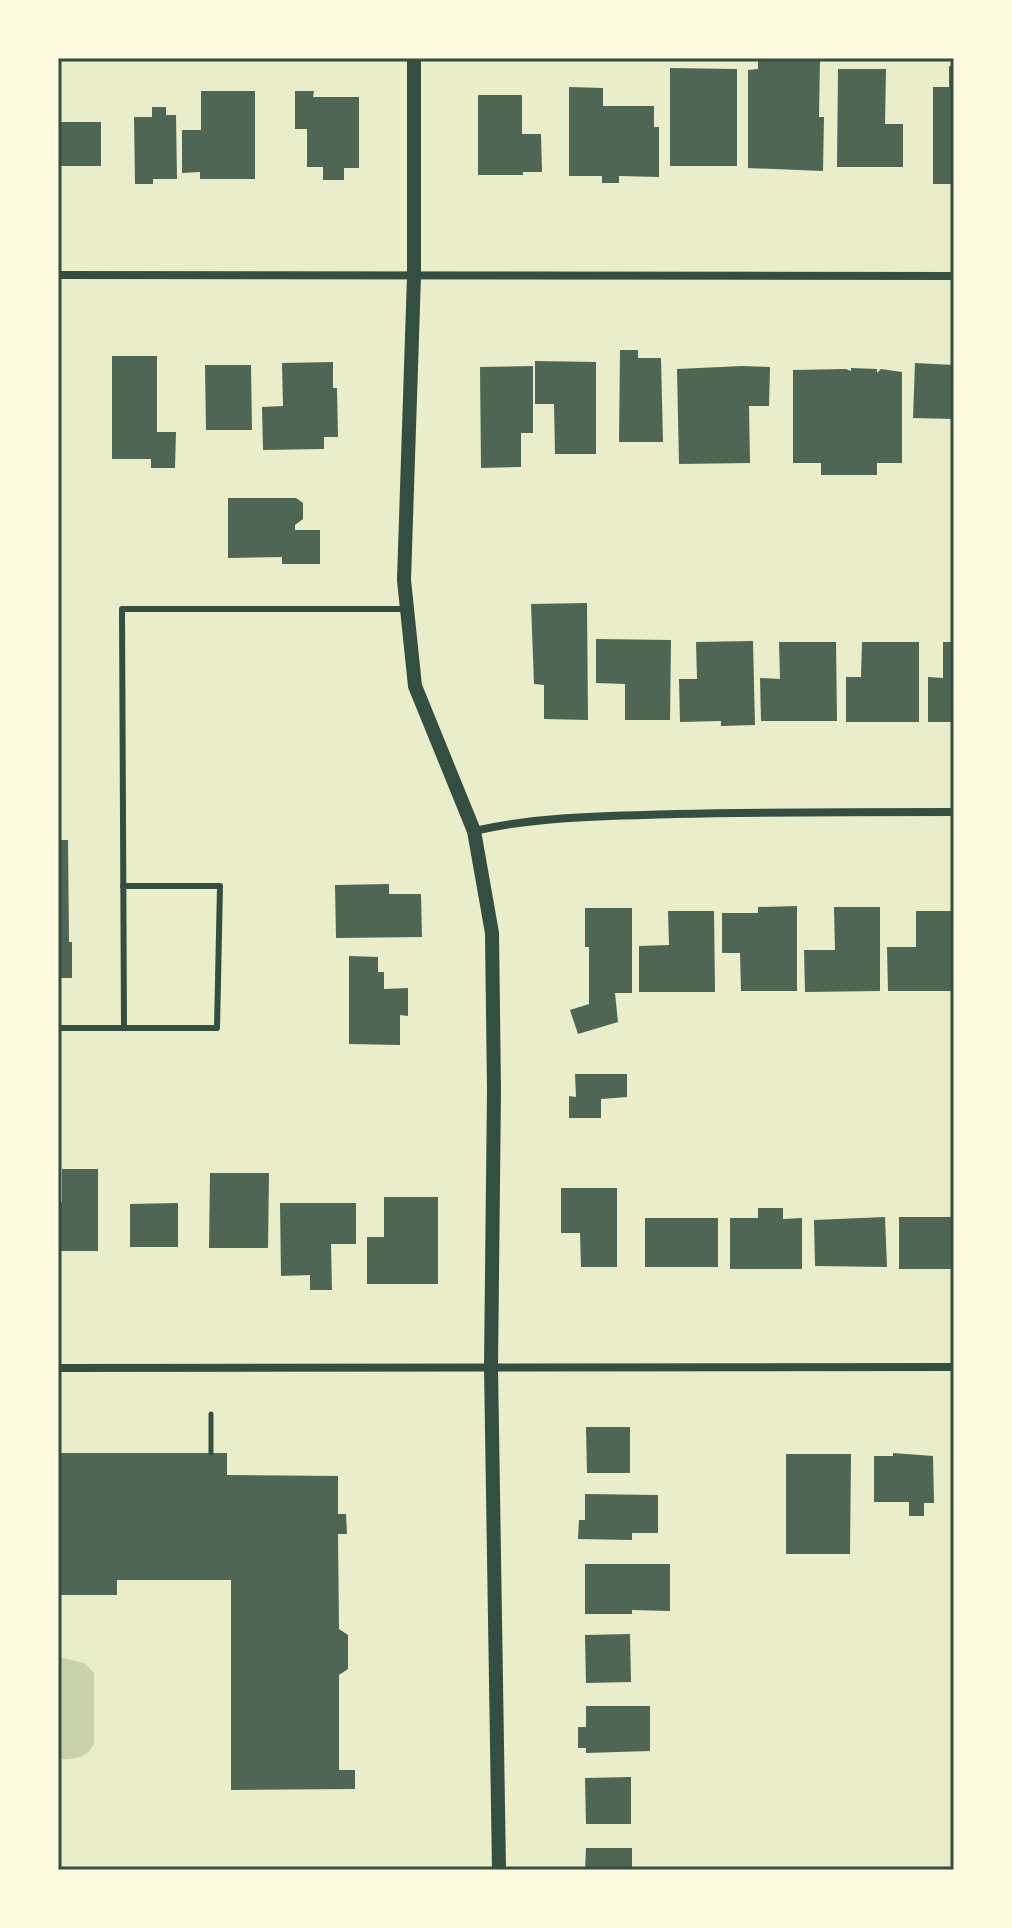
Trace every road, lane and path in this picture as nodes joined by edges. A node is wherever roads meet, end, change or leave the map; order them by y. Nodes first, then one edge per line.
1 (414, 58) edge
2 (58, 275) edge
3 (414, 276) junction
4 (954, 276) edge
5 (407, 609) junction
6 (954, 812) edge
7 (474, 831) junction
8 (123, 886) junction
9 (58, 1028) edge
10 (124, 1028) junction
11 (491, 1367) junction
12 (954, 1367) edge
13 (58, 1368) edge
14 (211, 1414) dead end
15 (211, 1453) dead end
16 (499, 1870) edge

1 - 3 street
2 - 3 street
3 - 4 street
3 - 5 street
5 - 7 street
5 - 8 lane
6 - 7 street
7 - 11 street
8 - 10 lane
8 - 10 lane
9 - 10 lane
11 - 12 street
11 - 13 street
11 - 16 street
14 - 15 path

